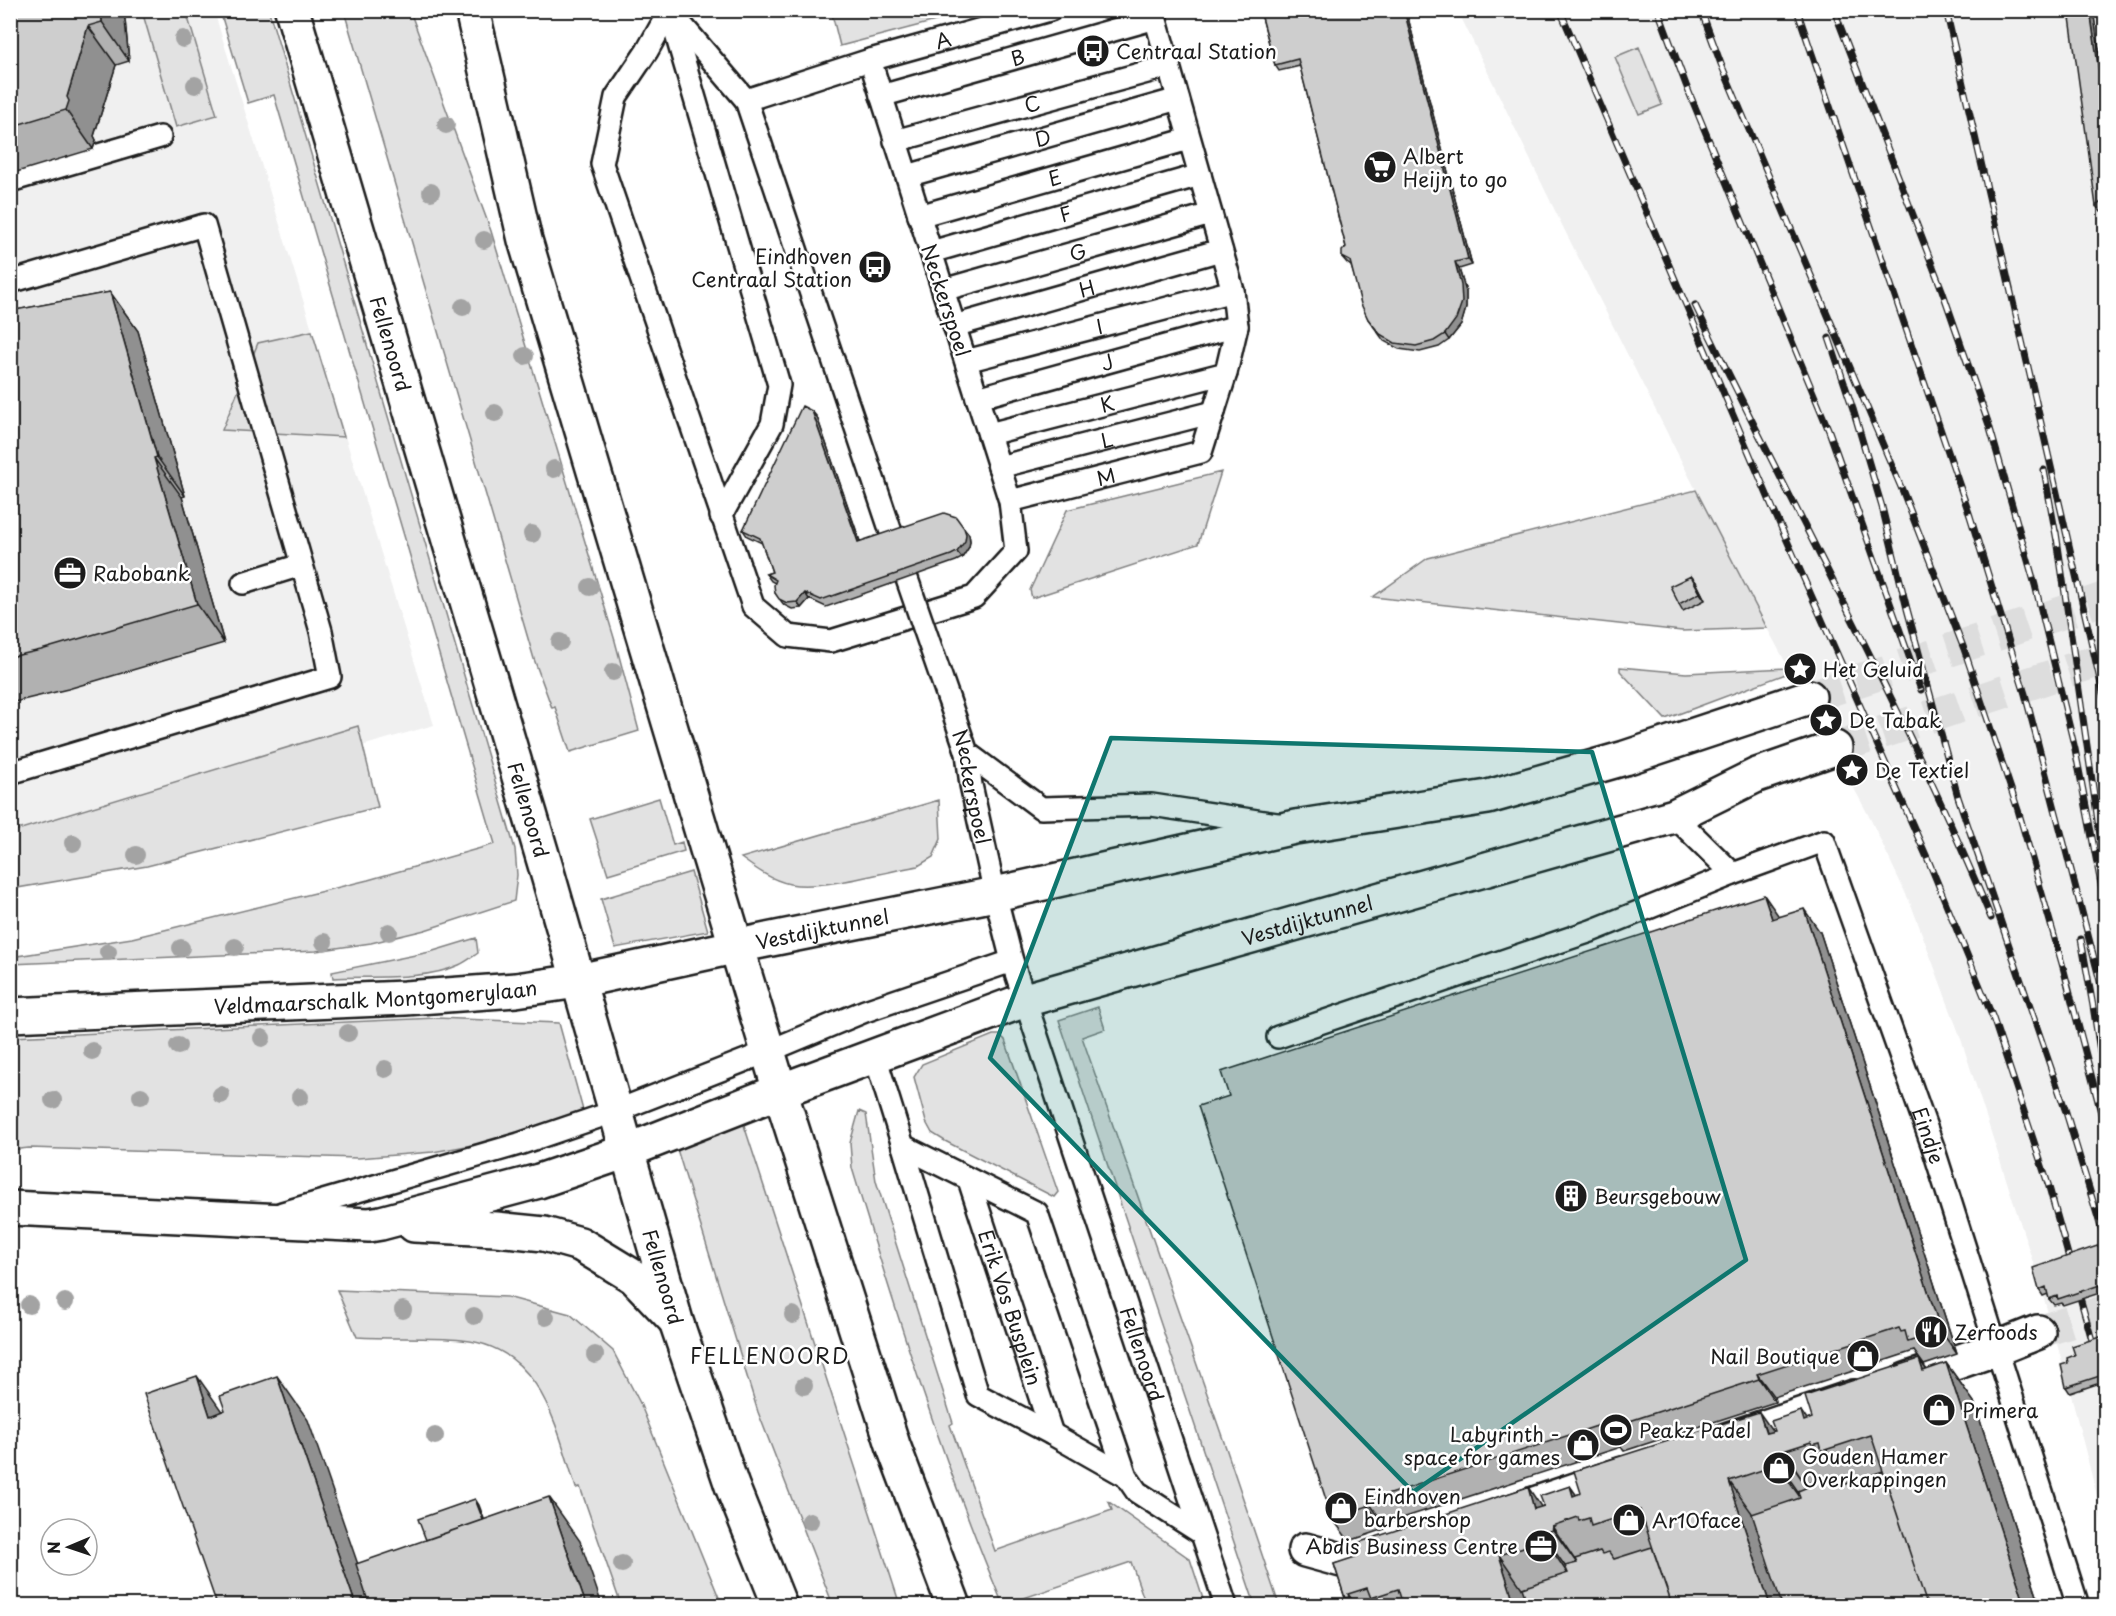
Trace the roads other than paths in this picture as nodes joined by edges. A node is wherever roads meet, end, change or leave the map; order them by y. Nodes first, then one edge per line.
1 (292, 10) edge
2 (472, 10) edge
3 (1050, 10) edge
4 (669, 11) edge
5 (1155, 14) edge
6 (870, 60) junction
7 (1169, 66) junction
8 (881, 96) junction
9 (1178, 99) junction
10 (746, 100) junction
11 (160, 137) dead end
12 (1189, 139) junction
13 (896, 141) junction
14 (907, 176) junction
15 (1200, 176) junction
16 (10, 181) edge
17 (1211, 214) junction
18 (919, 216) junction
19 (1221, 250) junction
20 (930, 252) junction
21 (10, 282) edge
22 (942, 290) junction
23 (1233, 291) junction
24 (954, 326) junction
25 (1237, 326) junction
26 (966, 361) junction
27 (1226, 373) junction
28 (977, 398) junction
29 (1214, 412) junction
30 (989, 434) junction
31 (999, 467) junction
32 (1010, 501) junction
33 (721, 516) junction
34 (301, 565) junction
35 (243, 583) dead end
36 (1809, 698) tunnel mouth
37 (1835, 748) tunnel mouth
38 (967, 753) junction
39 (10, 773) edge
40 (1674, 816) junction
41 (1295, 827) junction
42 (1733, 874) junction
43 (995, 894) junction
44 (736, 947) junction
45 (1012, 961) junction
46 (578, 981) junction
47 (1025, 1000) junction
48 (10, 1015) edge
49 (1278, 1037) dead end
50 (769, 1051) junction
51 (875, 1056) junction
52 (780, 1091) junction
53 (616, 1111) junction
54 (903, 1146) junction
55 (627, 1151) junction
56 (969, 1180) junction
57 (10, 1208) edge
58 (265, 1219) junction
59 (381, 1224) junction
60 (676, 1321) junction
61 (2038, 1332) tunnel mouth
62 (1998, 1348) junction
63 (1052, 1434) junction
64 (1703, 1448) edge
65 (1648, 1466) edge
66 (1126, 1476) junction
67 (1469, 1526) edge
68 (1201, 1533) junction
69 (1412, 1545) edge
70 (1305, 1550) dead end
71 (780, 1605) edge
72 (954, 1605) edge
73 (1226, 1605) edge
74 (2078, 1605) edge

1 - 46 main road, Fellenoord
2 - 44 main road
3 - 6 lane, A
4 - 10 lane, Neckerspoel
4 - 33 lane
4 - 33 lane, Neckerspoel
5 - 7 lane
5 - 8 lane, B
6 - 8 lane, Neckerspoel
6 - 10 lane
7 - 9 lane
7 - 13 lane, C
8 - 13 lane, Neckerspoel
9 - 12 lane
9 - 14 lane, D
10 - 38 lane, Neckerspoel, bridge
11 - 16 lane
12 - 15 lane
12 - 18 lane, E
13 - 14 lane, Neckerspoel
14 - 18 lane, Neckerspoel
15 - 17 lane
15 - 20 lane, F
17 - 19 lane
17 - 22 lane, G
18 - 20 lane, Neckerspoel
19 - 23 lane
19 - 24 lane, H
20 - 22 lane, Neckerspoel
21 - 34 lane
22 - 24 lane, Neckerspoel
23 - 25 lane
23 - 26 lane, I
24 - 26 lane, Neckerspoel
25 - 27 lane
25 - 28 lane, J
26 - 28 lane, Neckerspoel
27 - 29 lane
27 - 30 lane, K
28 - 30 lane, Neckerspoel
29 - 31 lane, L
29 - 32 lane, M
30 - 31 lane, Neckerspoel
31 - 32 lane, Neckerspoel
32 - 33 lane, Neckerspoel
34 - 35 lane
34 - 39 lane
36 - 41 main road, Vestdijktunnel
37 - 40 main road, Vestdijktunnel
38 - 41 lane, Vestdijktunnel
38 - 43 lane, Neckerspoel
40 - 42 lane
40 - 47 main road, Vestdijktunnel
41 - 43 main road, Vestdijktunnel
42 - 49 lane
42 - 62 lane, Eindje
43 - 44 main road, Vestdijktunnel
43 - 45 lane, Neckerspoel
44 - 46 main road, Veldmaarschalk Montgomerylaan
44 - 50 main road
45 - 47 lane, Fellenoord
45 - 50 lane
46 - 48 main road, Veldmaarschalk Montgomerylaan
46 - 53 main road, Fellenoord
47 - 51 main road, Vestdijktunnel
47 - 68 lane, Fellenoord
50 - 52 main road
50 - 53 lane
51 - 52 main road, Vestdijktunnel
51 - 54 lane
52 - 55 main road
52 - 72 main road
53 - 55 main road, Fellenoord
53 - 58 lane
54 - 56 lane
54 - 63 lane
55 - 59 main road
55 - 60 main road, Fellenoord
56 - 63 lane, Erik Vos Busplein
56 - 66 lane
57 - 58 main road
58 - 59 main road
59 - 60 main road
60 - 71 main road, Fellenoord
61 - 62 main road
62 - 64 main road
62 - 74 lane, Eindje
63 - 66 lane
65 - 67 main road
66 - 68 lane
68 - 73 lane, Fellenoord
69 - 70 main road

